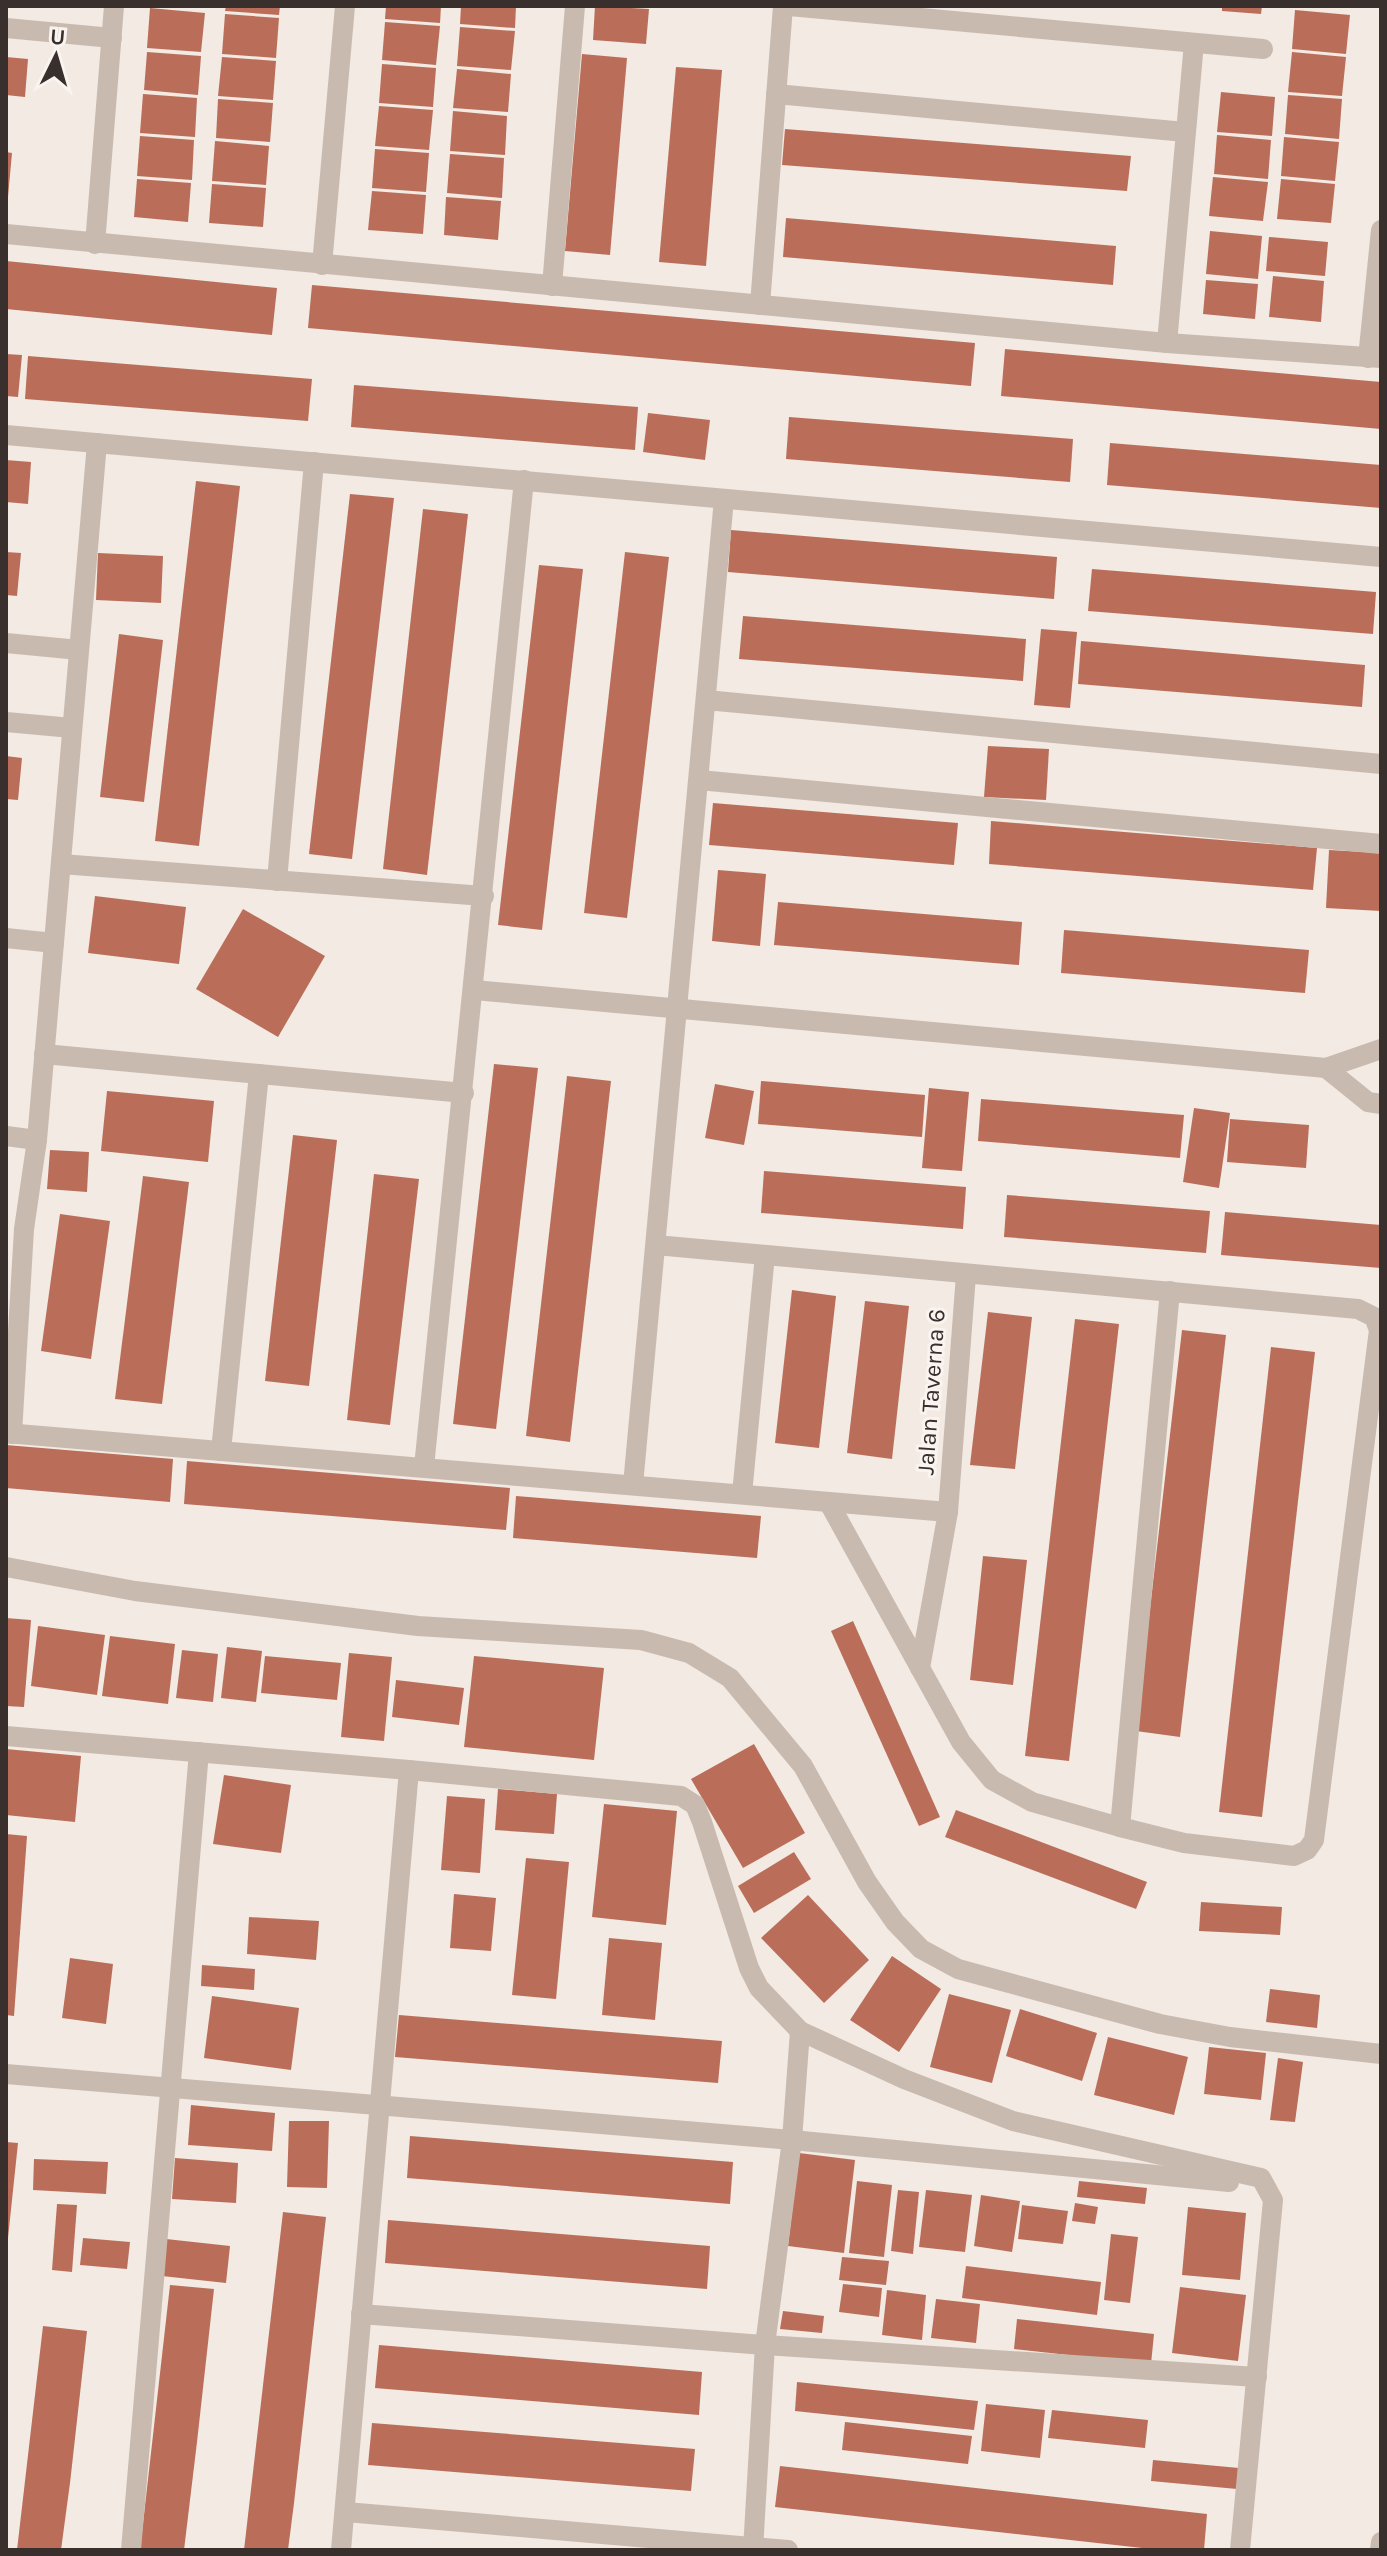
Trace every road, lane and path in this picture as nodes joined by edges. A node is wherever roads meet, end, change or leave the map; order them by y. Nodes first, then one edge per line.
1 (114, 6) edge
2 (345, 6) edge
3 (575, 6) edge
4 (783, 6) edge
5 (789, 6) edge
6 (991, 15) edge
7 (6, 28) edge
8 (112, 38) junction
9 (1194, 43) junction
10 (1263, 49) dead end
11 (776, 94) junction
12 (1185, 132) junction
13 (1381, 230) edge
14 (6, 234) edge
15 (95, 244) junction
16 (322, 265) junction
17 (552, 286) junction
18 (760, 305) junction
19 (1167, 343) junction
20 (1375, 358) edge
21 (6, 435) edge
22 (97, 443) junction
23 (314, 462) junction
24 (524, 480) junction
25 (724, 499) junction
26 (1381, 557) edge
27 (6, 643) edge
28 (79, 650) junction
29 (706, 700) junction
30 (6, 722) edge
31 (72, 728) junction
32 (1381, 764) edge
33 (699, 780) junction
34 (1381, 844) edge
35 (61, 864) junction
36 (277, 881) junction
37 (484, 896) junction
38 (6, 938) edge
39 (54, 943) junction
40 (474, 990) junction
41 (679, 1007) junction
42 (1381, 1049) edge
43 (44, 1054) junction
44 (1326, 1068) junction
45 (259, 1074) junction
46 (464, 1093) junction
47 (1381, 1104) edge
48 (6, 1136) edge
49 (37, 1140) junction
50 (15, 1227) edge
51 (656, 1245) junction
52 (765, 1255) junction
53 (966, 1275) junction
54 (1170, 1291) junction
55 (9, 1434) edge
56 (221, 1451) junction
57 (424, 1467) junction
58 (633, 1485) junction
59 (742, 1494) junction
60 (829, 1503) junction
61 (948, 1512) junction
62 (6, 1567) edge
63 (920, 1668) junction
64 (6, 1736) edge
65 (199, 1752) junction
66 (409, 1770) junction
67 (1120, 1827) junction
68 (800, 2031) junction
69 (1375, 2054) edge
70 (6, 2074) edge
71 (169, 2088) junction
72 (380, 2105) junction
73 (792, 2140) junction
74 (1267, 2185) junction
75 (361, 2314) junction
76 (765, 2345) junction
77 (1257, 2377) junction
78 (346, 2512) junction
79 (1381, 2542) edge
80 (754, 2549) edge
81 (131, 2550) edge
82 (341, 2550) edge
83 (788, 2550) edge
84 (1240, 2550) edge
85 (1380, 2550) edge

1 - 8 street
2 - 16 street
3 - 17 street
4 - 11 street
5 - 6 street
6 - 9 street
7 - 8 street
8 - 15 street
9 - 10 street
9 - 12 street
11 - 12 street
11 - 18 street
12 - 19 street
13 - 20 street
14 - 15 street
15 - 16 street
16 - 17 street
17 - 18 street
18 - 19 street
19 - 20 street
21 - 22 street
22 - 23 street
22 - 28 street
23 - 24 street
23 - 36 street
24 - 25 street
24 - 37 street
25 - 26 street
25 - 29 street
27 - 28 street
28 - 31 street
29 - 32 street
29 - 33 street
30 - 31 street
31 - 35 street
33 - 34 street
33 - 41 street
35 - 36 street
35 - 39 street
36 - 37 street
37 - 40 street
38 - 39 street
39 - 43 street
40 - 41 street
40 - 46 street
41 - 44 street
41 - 51 street
42 - 44 street
43 - 45 street
43 - 49 street
44 - 47 street
45 - 46 street
45 - 56 street
46 - 57 street
48 - 49 street
49 - 50 street
50 - 55 street
51 - 52 street
51 - 58 street
52 - 53 street
52 - 59 street
53 - 54 street
53 - 61 street, Jalan Taverna 6
54 - 67 street
54 - 67 street
55 - 56 street
56 - 57 street
57 - 58 street
58 - 59 street
59 - 60 street
60 - 61 street
60 - 63 street
61 - 63 street, Jalan Taverna 6
62 - 69 street
63 - 67 street
64 - 65 street
65 - 66 street
65 - 71 street
66 - 68 street
66 - 72 street
68 - 73 street
68 - 74 street
70 - 71 street
71 - 72 street
71 - 81 street
72 - 73 street
72 - 75 street
73 - 74 street
73 - 76 street
74 - 77 street
75 - 76 street
75 - 78 street
76 - 77 street
76 - 80 street
77 - 84 street
78 - 80 street
78 - 82 street
79 - 85 street
80 - 83 street

